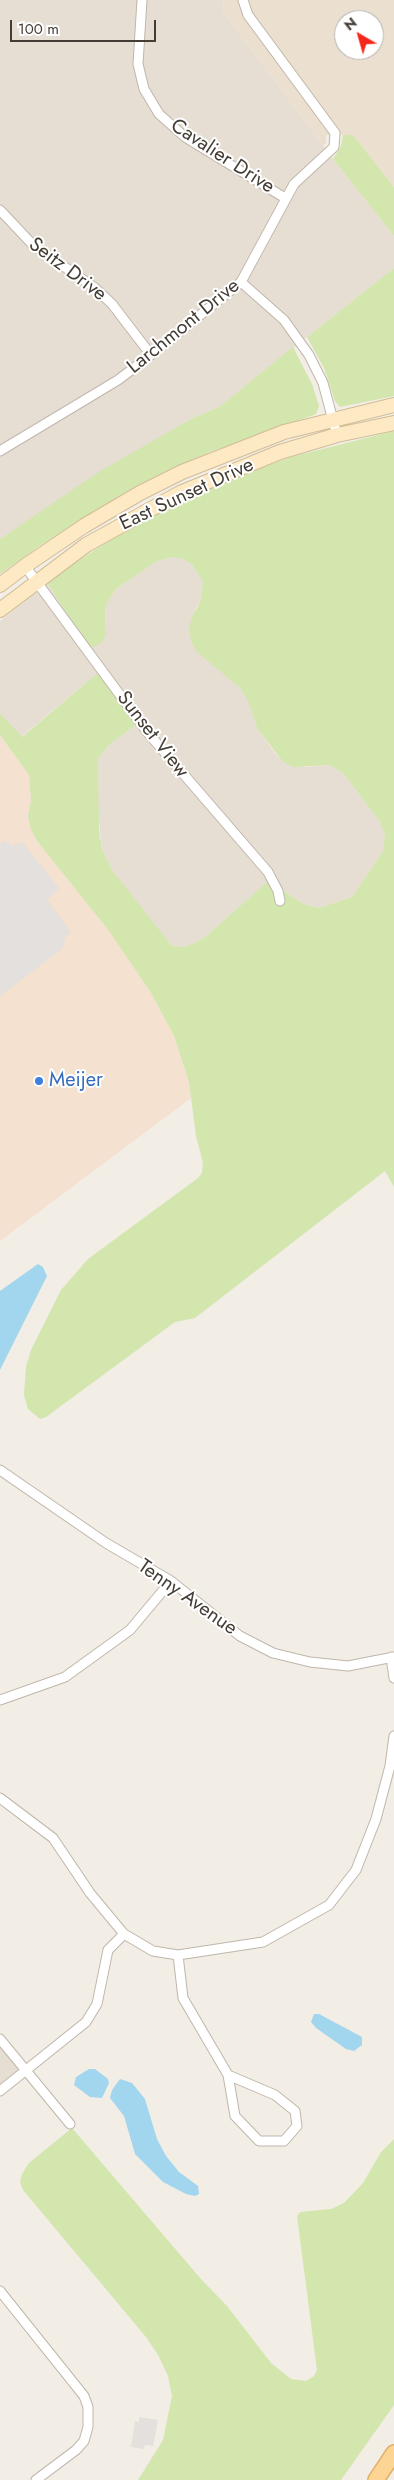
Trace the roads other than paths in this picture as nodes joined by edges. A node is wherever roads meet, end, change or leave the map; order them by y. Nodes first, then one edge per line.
1 (142, 0) edge
2 (243, 0) edge
3 (286, 198) junction
4 (0, 210) edge
5 (242, 282) junction
6 (151, 356) junction
7 (394, 405) edge
8 (332, 418) junction
9 (394, 422) edge
10 (336, 435) junction
11 (0, 451) edge
12 (24, 566) junction
13 (36, 581) junction
14 (0, 585) edge
15 (0, 610) edge
16 (280, 901) dead end
17 (0, 1470) edge
18 (171, 1581) junction
19 (392, 1657) edge
20 (394, 1678) edge
21 (0, 1700) edge
22 (394, 1736) edge
23 (0, 1798) edge
24 (124, 1934) junction
25 (178, 1954) junction
26 (0, 2038) edge
27 (26, 2070) junction
28 (228, 2075) junction
29 (0, 2091) edge
30 (70, 2124) dead end
31 (0, 2291) edge
32 (394, 2453) edge
33 (36, 2480) edge
34 (376, 2480) edge

1 - 3 street, Cavalier Drive
2 - 3 street, Larchmont Drive
3 - 5 street, Larchmont Drive
4 - 6 street, Seitz Drive
5 - 6 street, Larchmont Drive
5 - 8 street
6 - 11 street, Larchmont Drive
7 - 8 main road, East Sunset Drive
8 - 10 street
8 - 12 main road, East Sunset Drive
9 - 10 main road, East Sunset Drive
10 - 13 main road, East Sunset Drive
12 - 13 street, Sunset View
12 - 14 main road, East Sunset Drive
13 - 15 main road, East Sunset Drive
13 - 16 street, Sunset View
17 - 18 street, Tenny Avenue
18 - 19 street, Tenny Avenue
18 - 21 street
19 - 20 street
22 - 25 street
23 - 24 street
24 - 25 street
24 - 27 street
25 - 28 street
26 - 27 street
27 - 29 street
27 - 30 street
28 - 28 street
31 - 33 street
32 - 34 main road

